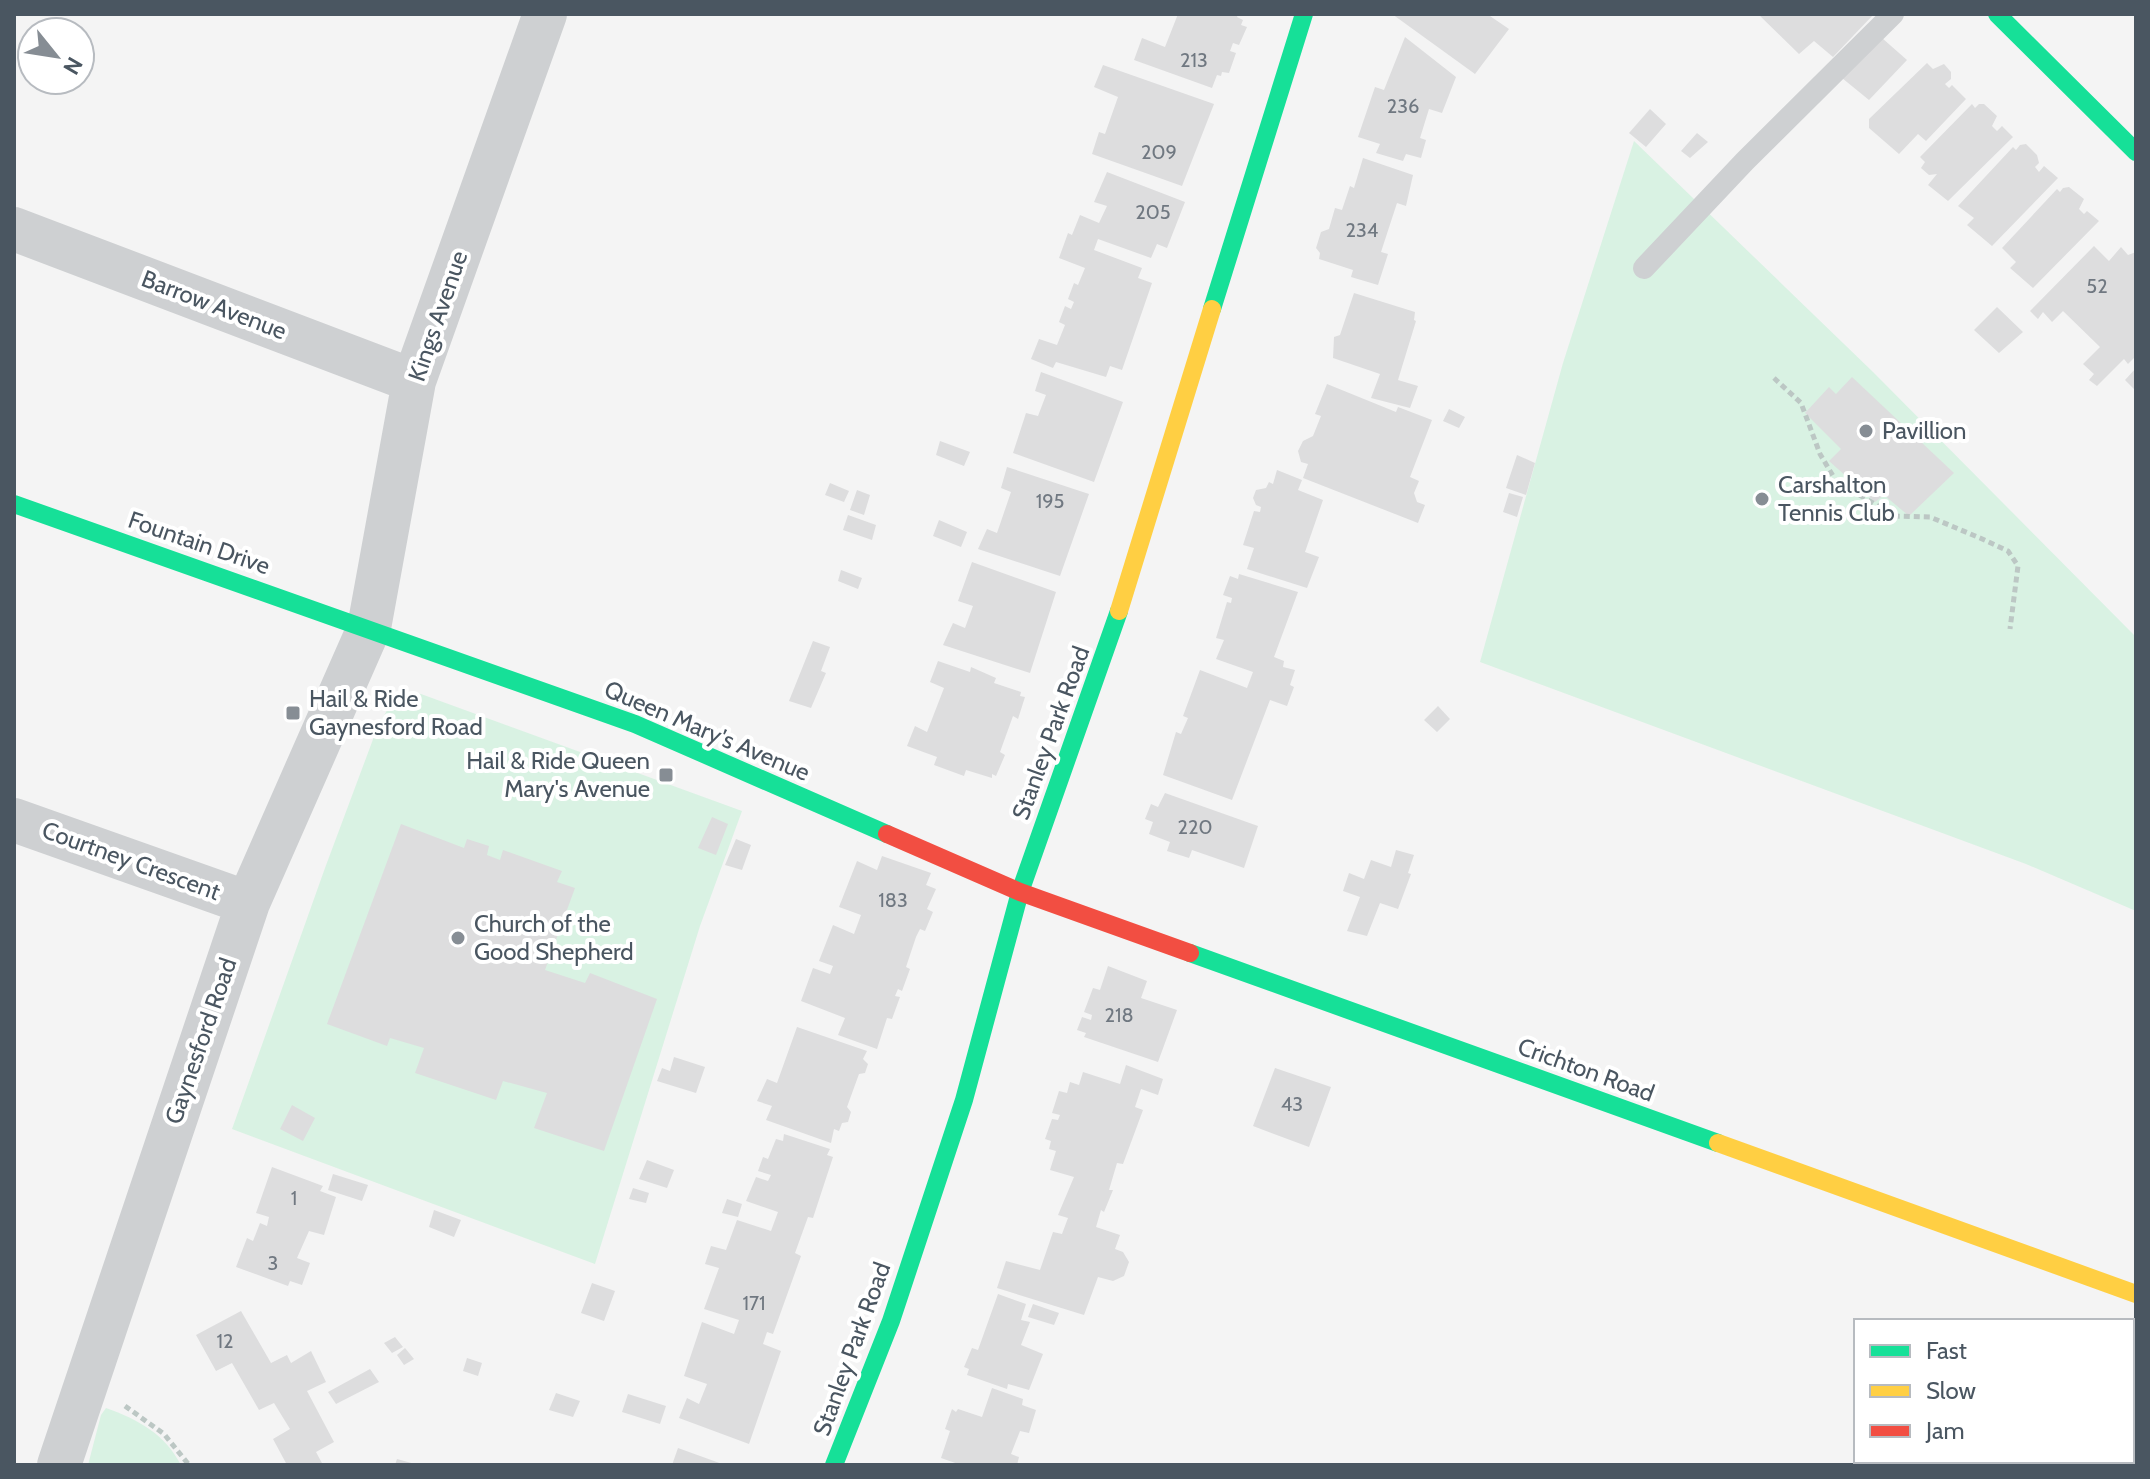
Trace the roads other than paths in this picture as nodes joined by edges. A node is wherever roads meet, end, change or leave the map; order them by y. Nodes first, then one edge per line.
1 (545, 14) edge
2 (1304, 14) edge
3 (1893, 14) edge
4 (1997, 14) edge
5 (2136, 152) edge
6 (14, 229) edge
7 (1644, 268) dead end
8 (414, 381) junction
9 (14, 504) edge
10 (369, 628) junction
11 (14, 820) edge
12 (1020, 892) junction
13 (248, 903) junction
14 (2136, 1294) edge
15 (59, 1465) edge
16 (834, 1465) edge

1 - 8 street, Kings Avenue
2 - 12 street, Stanley Park Road
3 - 7 lane
4 - 5 street
6 - 8 street, Barrow Avenue
8 - 10 street, Kings Avenue
9 - 10 street, Fountain Drive
10 - 12 street, Queen Mary's Avenue
10 - 13 street, Gaynesford Road
11 - 13 street, Courtney Crescent
12 - 14 street, Crichton Road
12 - 16 street, Stanley Park Road
13 - 15 street, Gaynesford Road

